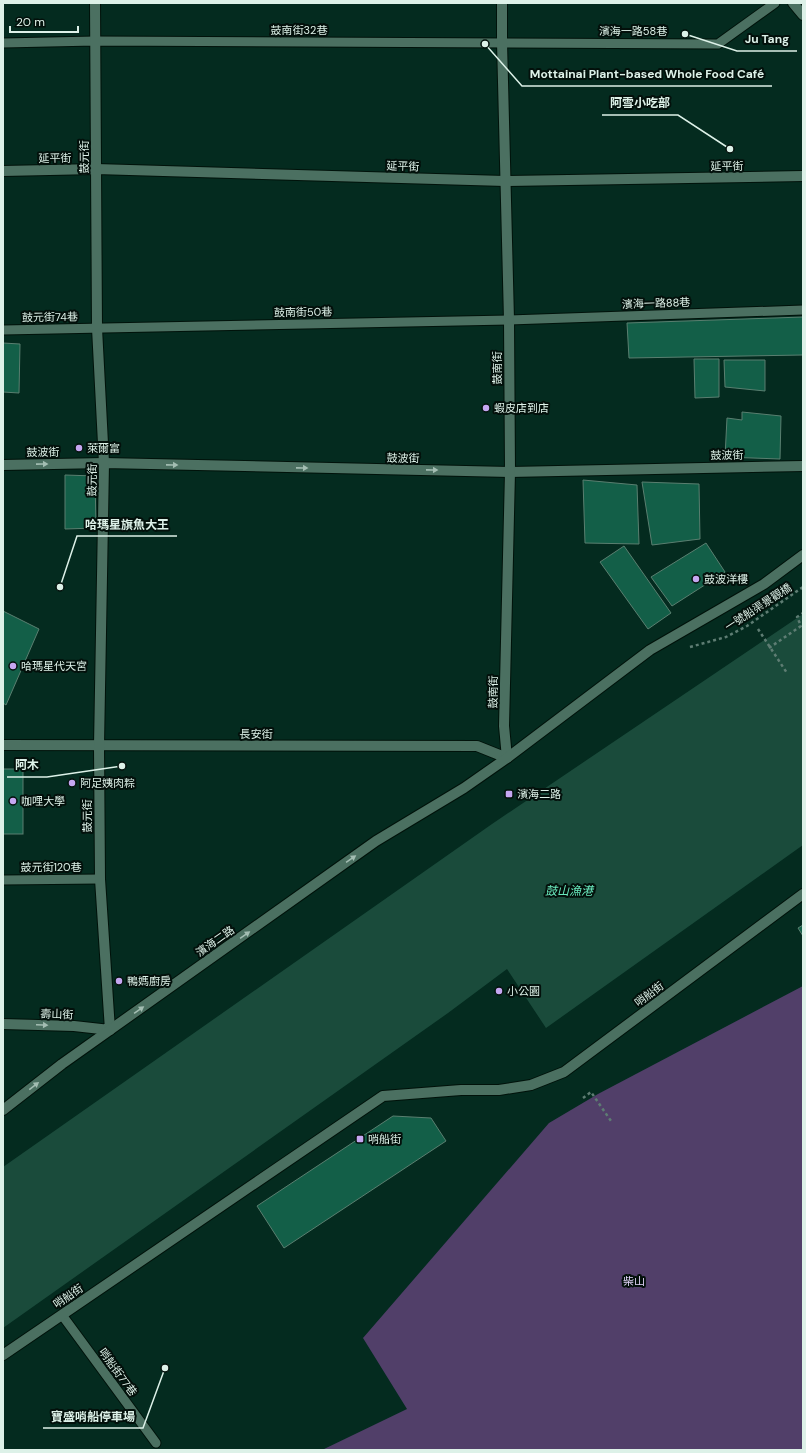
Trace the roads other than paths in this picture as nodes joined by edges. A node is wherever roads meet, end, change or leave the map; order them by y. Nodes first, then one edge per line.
1 (95, 3) edge
2 (502, 3) edge
3 (775, 3) edge
4 (793, 3) edge
5 (803, 15) edge
6 (95, 41) junction
7 (502, 42) junction
8 (3, 43) edge
9 (96, 169) junction
10 (3, 171) edge
11 (803, 176) edge
12 (505, 182) junction
13 (803, 310) edge
14 (509, 320) junction
15 (97, 328) junction
16 (3, 330) edge
17 (104, 463) junction
18 (3, 465) edge
19 (803, 466) edge
20 (510, 472) junction
21 (803, 555) edge
22 (3, 745) edge
23 (99, 746) junction
24 (507, 758) junction
25 (100, 879) junction
26 (3, 880) edge
27 (803, 894) edge
28 (3, 1024) edge
29 (110, 1030) junction
30 (3, 1110) edge
31 (62, 1315) junction
32 (3, 1355) edge
33 (156, 1443) dead end

1 - 6 street, 鼓元街
2 - 7 street, 鼓南街
3 - 7 lane, 濱海一路58巷
4 - 5 street
6 - 7 lane, 鼓南街32巷
6 - 8 lane, 鼓南街32巷
6 - 9 street, 鼓元街
7 - 12 street, 鼓南街
9 - 10 street, 延平街
9 - 12 street, 延平街
9 - 15 street, 鼓元街
11 - 12 street, 延平街
12 - 14 street, 鼓南街
13 - 14 lane, 濱海一路88巷
14 - 15 lane, 鼓南街50巷
14 - 20 street, 鼓南街
15 - 16 lane, 鼓元街74巷
15 - 17 street, 鼓元街
18 -> 17 street, 鼓波街
17 -> 20 street, 鼓波街
17 - 23 street, 鼓元街
19 - 20 street, 鼓波街
20 - 24 street, 鼓南街
21 - 24 street, 濱海二路
22 - 23 street, 長安街
23 - 24 street, 長安街
23 - 25 street, 鼓元街
29 -> 24 street, 濱海二路
25 - 26 lane, 鼓元街120巷
25 - 29 street, 鼓元街
27 - 31 street, 哨船街
28 -> 29 street, 壽山街
30 -> 29 street, 濱海二路
31 - 32 street, 哨船街
31 - 33 lane, 哨船街77巷

